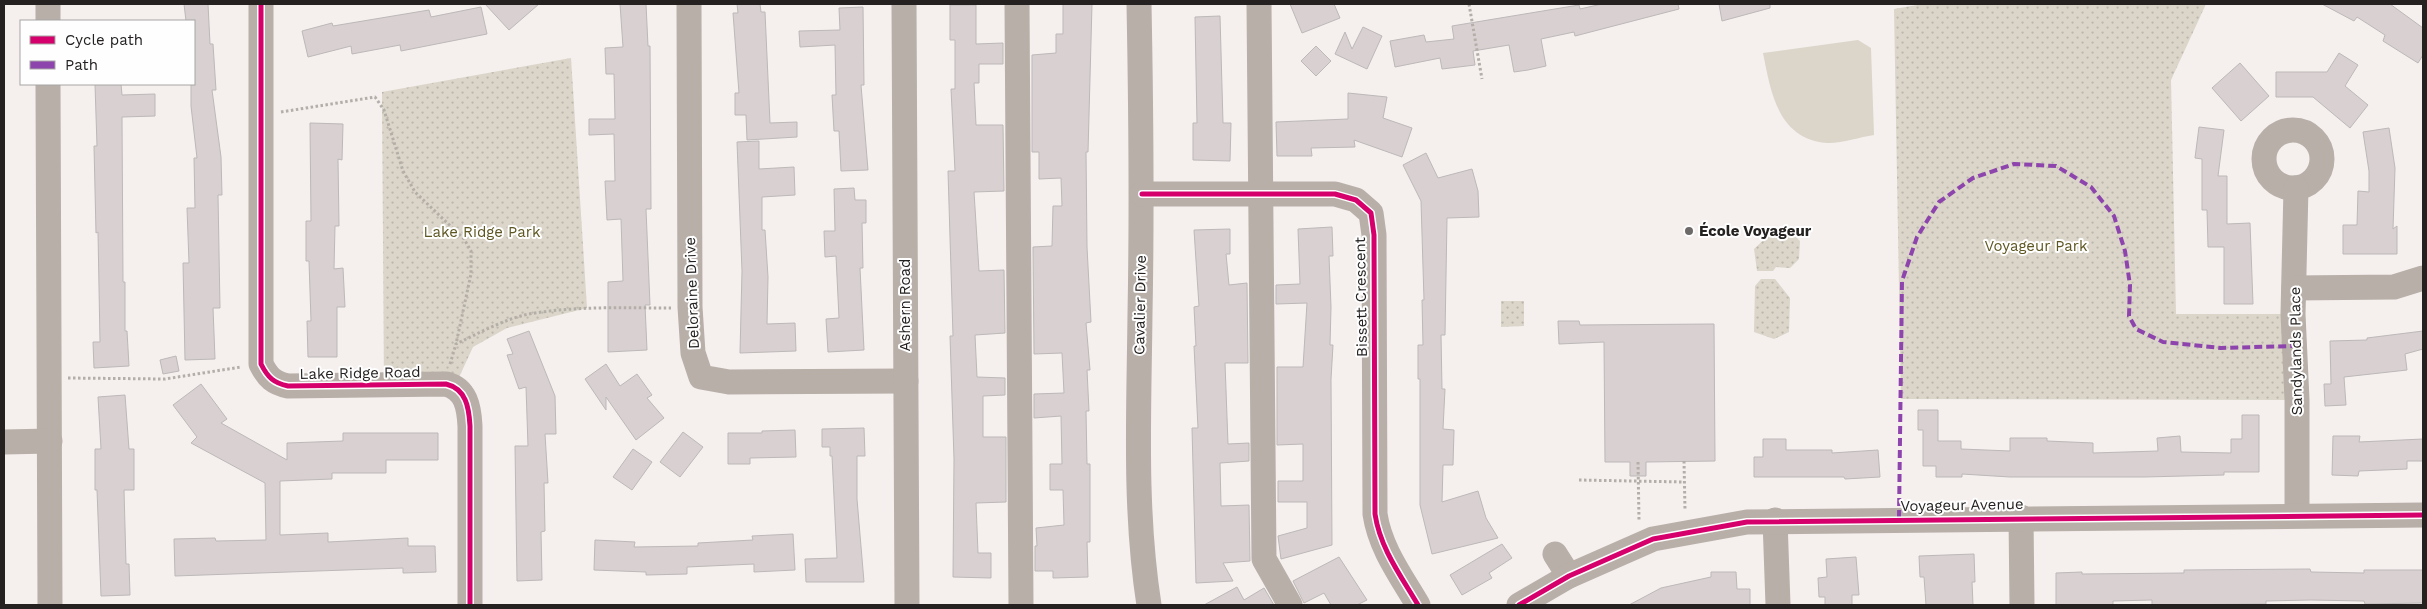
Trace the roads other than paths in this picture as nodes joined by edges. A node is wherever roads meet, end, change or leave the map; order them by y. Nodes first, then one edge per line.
1 (48, 4) edge
2 (261, 4) edge
3 (689, 4) edge
4 (904, 4) edge
5 (1017, 4) edge
6 (1139, 4) edge
7 (1259, 4) edge
8 (48, 20) edge
9 (48, 85) edge
10 (2296, 188) dead end
11 (1142, 194) junction
12 (1261, 195) junction
13 (2423, 278) edge
14 (2294, 288) junction
15 (906, 381) junction
16 (50, 441) junction
17 (4, 442) edge
18 (2297, 514) junction
19 (2423, 515) edge
20 (2020, 517) junction
21 (1775, 520) junction
22 (1555, 554) dead end
23 (1569, 576) junction
24 (50, 605) edge
25 (470, 605) edge
26 (907, 605) edge
27 (1021, 605) edge
28 (1149, 605) edge
29 (1290, 605) edge
30 (1418, 605) edge
31 (1519, 605) edge
32 (1778, 605) edge
33 (2022, 605) edge

1 - 8 street
2 - 25 street, Lake Ridge Road
3 - 15 street, Deloraine Drive
4 - 15 street, Ashern Road
5 - 27 street
6 - 11 street, Cavalier Drive
7 - 12 street
9 - 16 street
10 - 14 street, Sandylands Place
11 - 12 street, Bissett Crescent
11 - 28 street, Cavalier Drive
12 - 29 street
12 - 30 street, Bissett Crescent
13 - 14 street
14 - 18 street, Sandylands Place
15 - 26 street, Ashern Road
16 - 17 street
16 - 24 street
18 - 19 street, Voyageur Avenue
18 - 20 street, Voyageur Avenue
20 - 21 street, Voyageur Avenue
20 - 33 street
21 - 23 street, Voyageur Avenue
21 - 32 street
22 - 23 street
23 - 31 street, Voyageur Avenue

